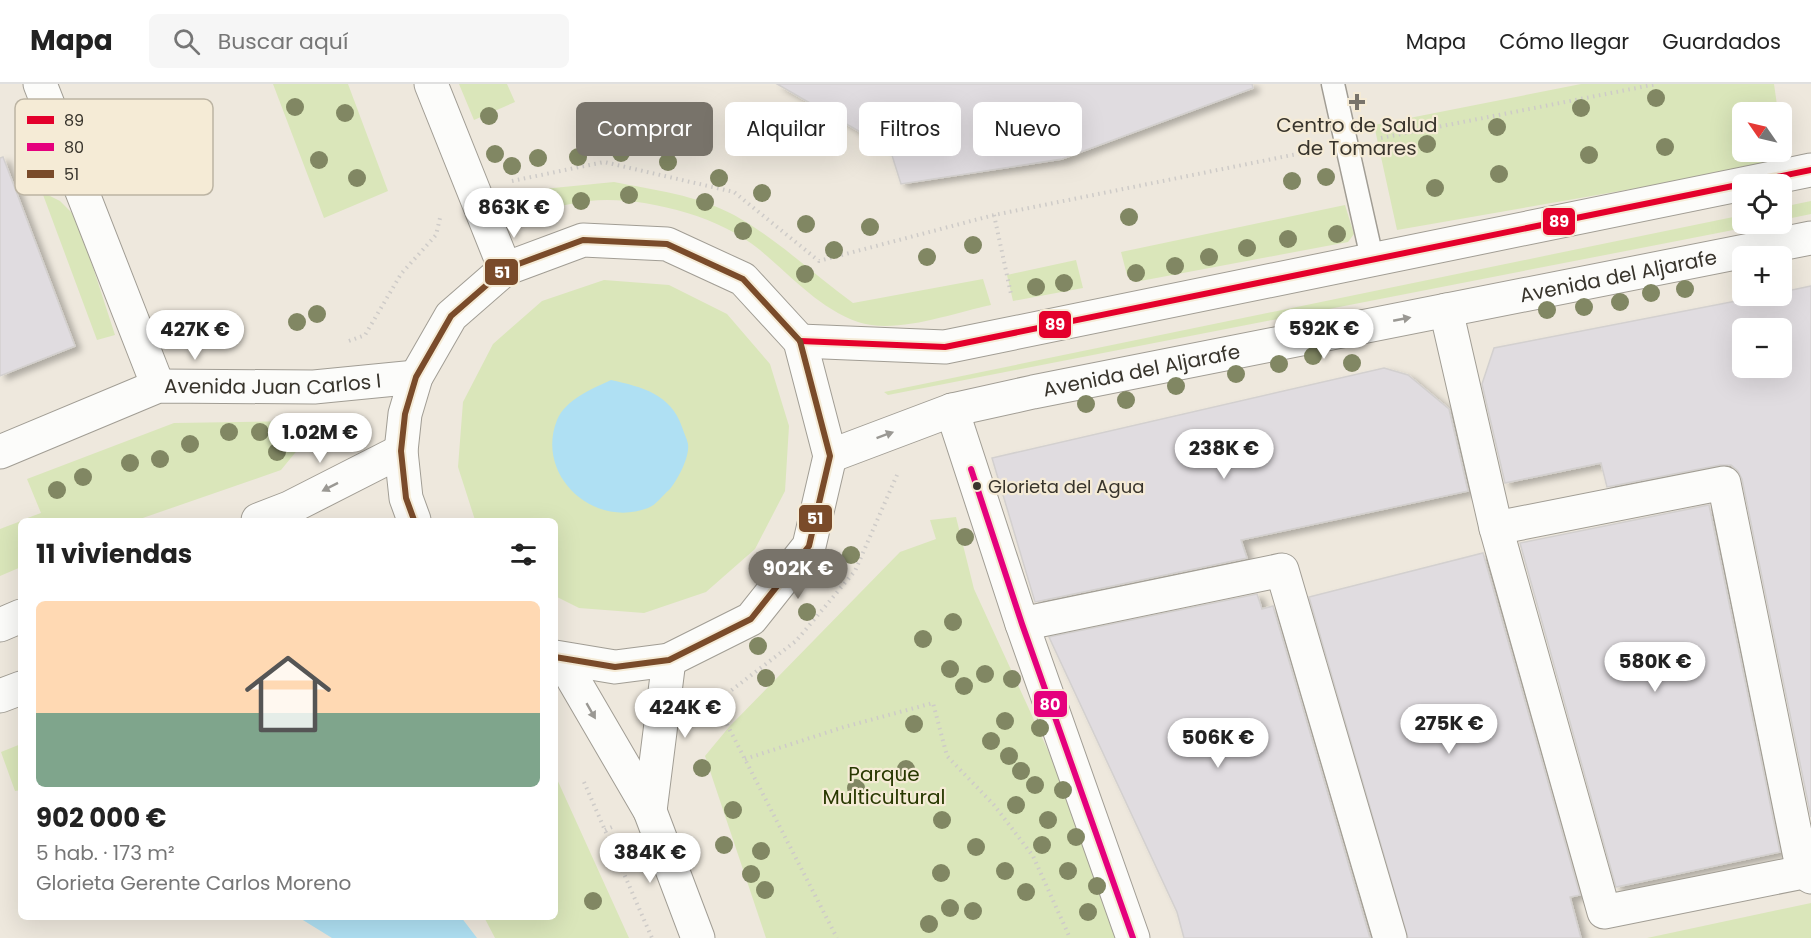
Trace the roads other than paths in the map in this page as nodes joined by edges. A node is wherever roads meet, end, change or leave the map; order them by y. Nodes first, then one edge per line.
1 (40, 84) edge
2 (431, 84) edge
3 (1333, 84) edge
4 (46, 99) edge
5 (1811, 170) edge
6 (83, 195) edge
7 (1811, 238) edge
8 (1372, 258) junction
9 (504, 269) junction
10 (1446, 310) junction
11 (800, 341) junction
12 (416, 377) junction
13 (158, 386) junction
14 (952, 410) junction
15 (401, 451) junction
16 (0, 452) edge
17 (830, 456) junction
18 (263, 518) edge
19 (413, 518) edge
20 (1496, 528) junction
21 (18, 617) edge
22 (1022, 624) junction
23 (0, 625) edge
24 (558, 659) edge
25 (669, 660) junction
26 (18, 689) edge
27 (0, 696) edge
28 (650, 811) junction
29 (1807, 874) edge
30 (698, 938) edge
31 (1133, 938) edge
32 (1390, 938) edge

1 - 4 street
2 - 9 street
3 - 8 lane
5 - 8 street
6 - 13 street
7 - 10 street, Avenida del Aljarafe
8 - 11 street
9 - 11 street
9 - 12 street
14 -> 10 street, Avenida del Aljarafe
10 - 20 street
11 - 17 street
12 - 13 street, Avenida Juan Carlos I
12 - 15 street
13 - 16 street, Avenida Juan Carlos I
17 -> 14 street, Avenida del Aljarafe
14 - 22 street
15 -> 18 street
15 - 19 street
17 - 25 street
20 - 29 street
20 - 29 street
21 - 23 street
22 - 31 street
22 - 32 street
24 - 25 street
24 -> 28 street
25 - 28 street
26 - 27 street
28 - 30 street

